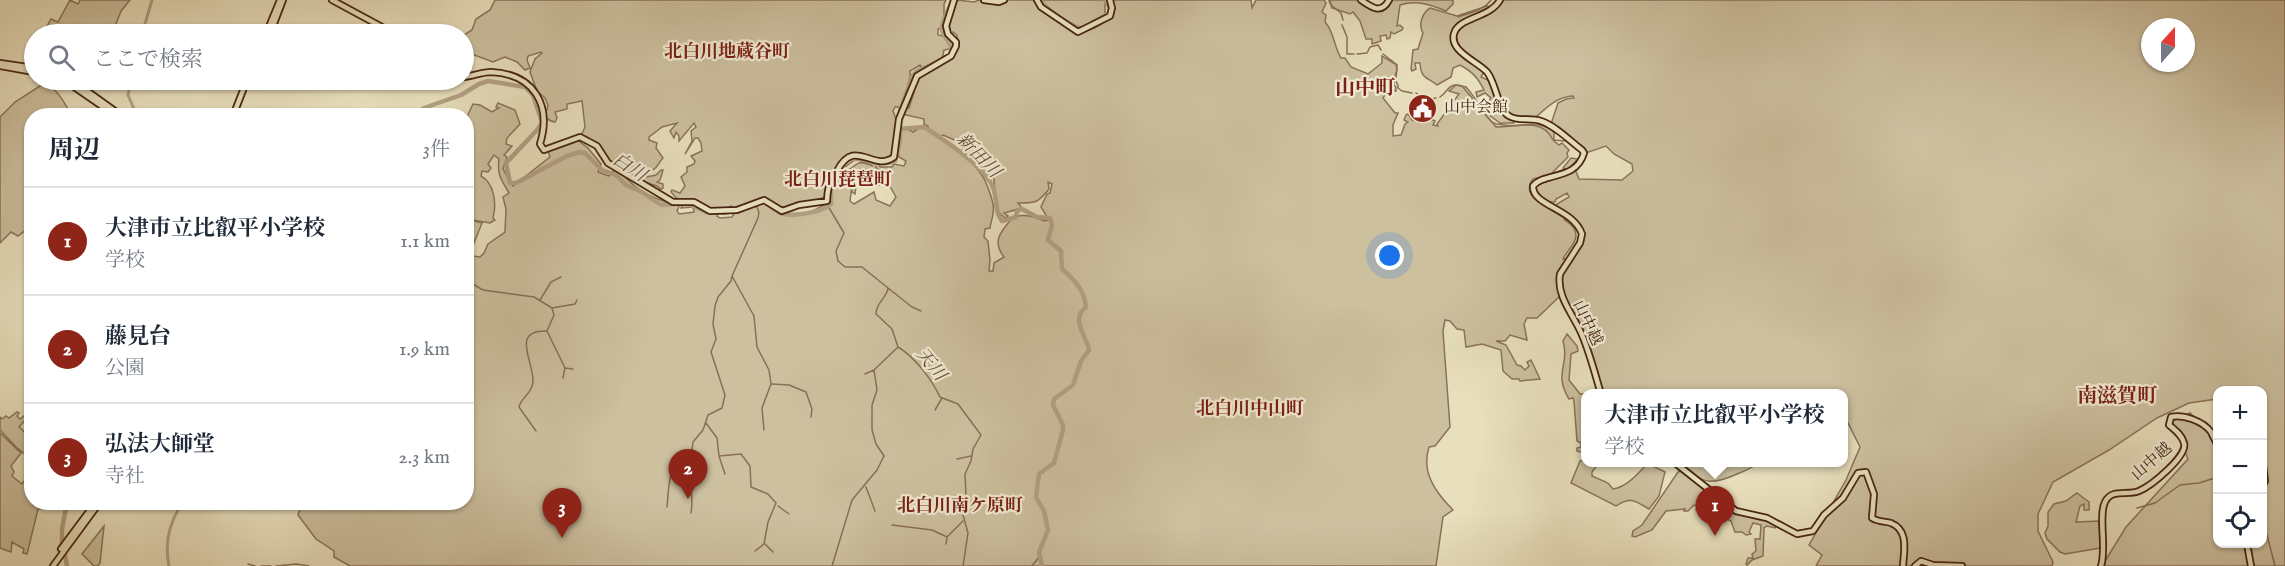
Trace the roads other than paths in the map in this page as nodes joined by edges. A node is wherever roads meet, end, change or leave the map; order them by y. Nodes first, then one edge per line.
1 (282, 0) edge
2 (332, 0) edge
3 (954, 0) edge
4 (984, 0) edge
5 (1004, 0) edge
6 (1037, 0) edge
7 (1110, 0) edge
8 (1361, 0) edge
9 (1389, 0) edge
10 (1500, 0) edge
11 (272, 24) edge
12 (377, 24) edge
13 (0, 65) edge
14 (24, 69) edge
15 (474, 75) edge
16 (78, 90) edge
17 (84, 90) edge
18 (245, 90) edge
19 (104, 108) edge
20 (110, 108) edge
21 (237, 108) edge
22 (1600, 389) edge
23 (2214, 440) edge
24 (1681, 467) edge
25 (92, 510) edge
26 (2248, 548) edge
27 (51, 566) edge
28 (1903, 566) edge
29 (1915, 566) edge
30 (1962, 566) edge
31 (2101, 566) edge
32 (2251, 566) edge

1 - 11 main road
2 - 12 main road
3 - 15 main road
4 - 5 main road
6 - 7 main road
8 - 9 main road
10 - 22 main road, 山中越
13 - 14 main road
16 - 19 main road
17 - 20 main road
18 - 21 main road
23 - 31 main road, 山中越
24 - 28 main road
25 - 27 main road
26 - 32 main road
29 - 30 main road

